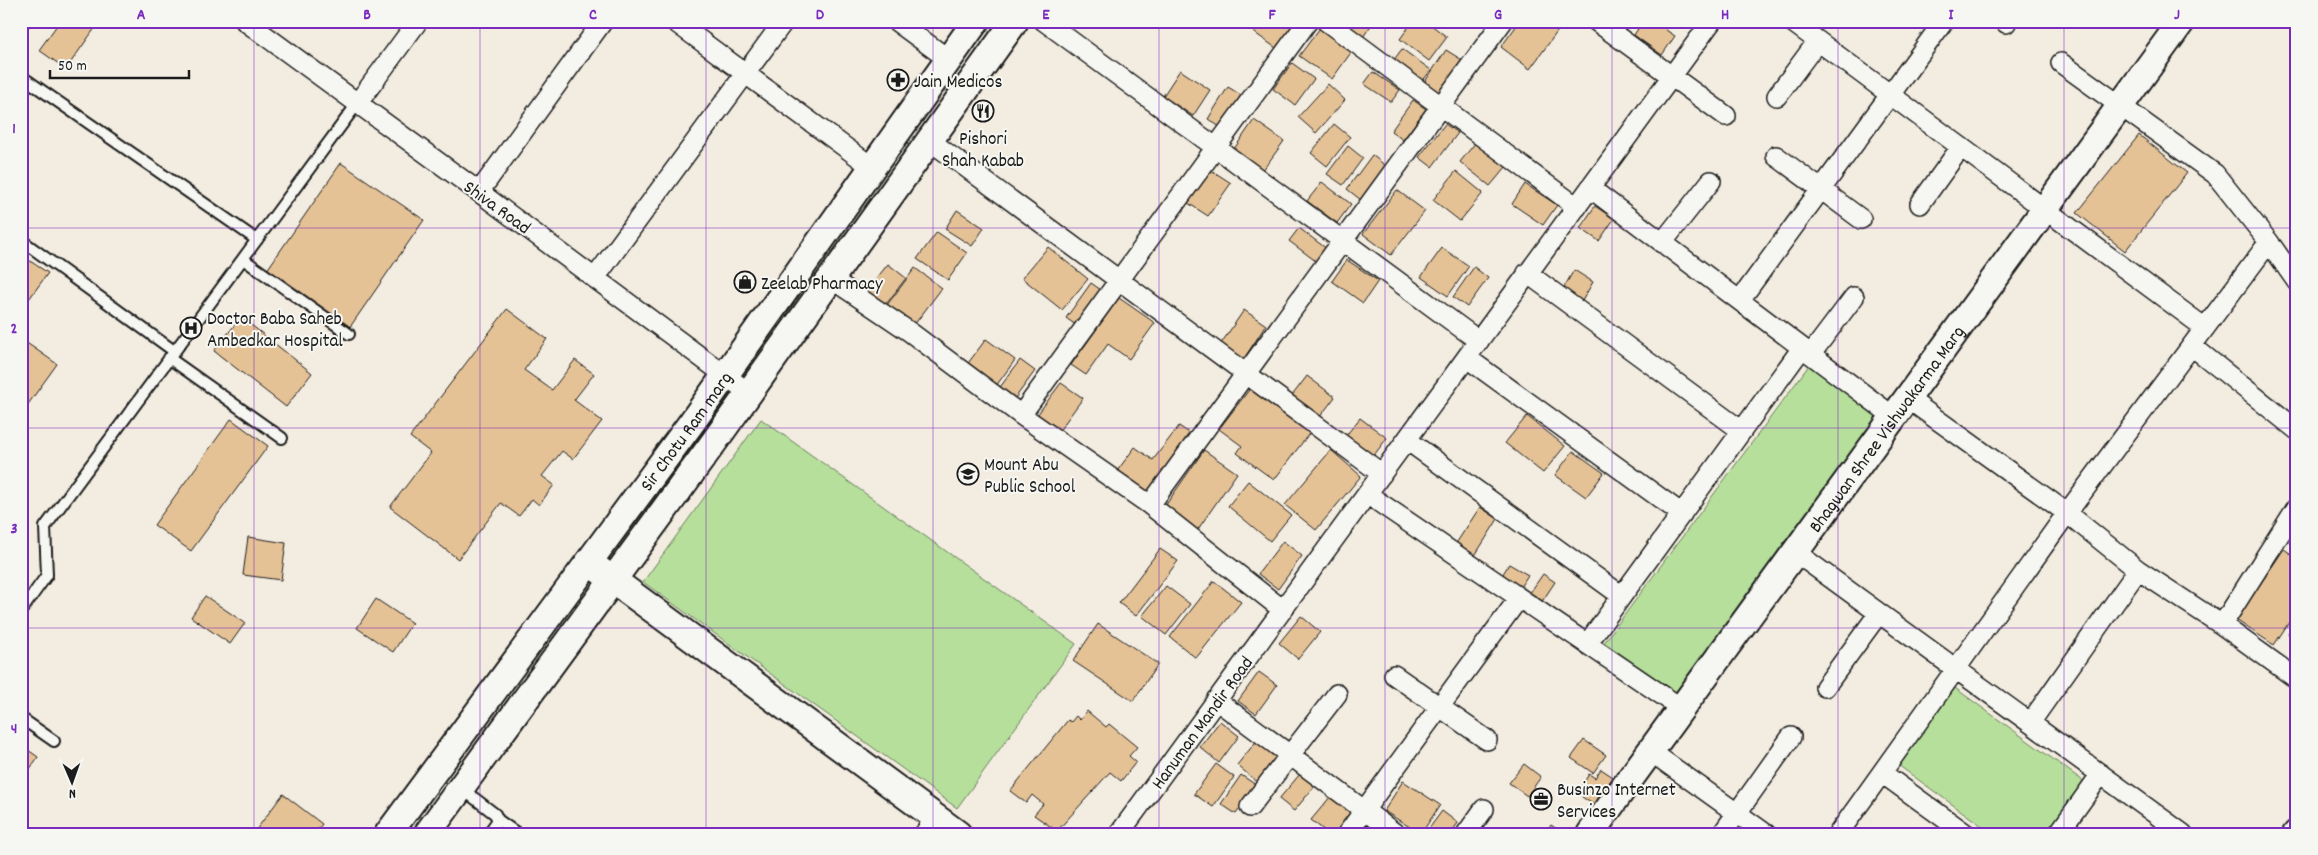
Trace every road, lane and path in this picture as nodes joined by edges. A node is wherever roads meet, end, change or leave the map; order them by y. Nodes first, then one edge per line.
1 (25, 21) edge
2 (245, 21) edge
3 (418, 21) edge
4 (603, 21) edge
5 (674, 21) edge
6 (784, 21) edge
7 (896, 21) edge
8 (976, 21) edge
9 (1015, 21) edge
10 (1044, 21) edge
11 (1308, 21) edge
12 (1326, 21) edge
13 (1503, 21) edge
14 (1596, 21) edge
15 (1712, 21) edge
16 (1791, 21) edge
17 (1944, 21) edge
18 (2182, 21) edge
19 (21, 26) edge
20 (1817, 42) junction
21 (948, 59) junction
22 (2061, 63) dead end
23 (746, 74) junction
24 (21, 76) edge
25 (1672, 77) junction
26 (1890, 95) junction
27 (1777, 96) dead end
28 (358, 104) junction
29 (1441, 106) junction
30 (2122, 106) junction
31 (1726, 116) dead end
32 (929, 140) junction
33 (1962, 147) junction
34 (1216, 148) junction
35 (1776, 156) dead end
36 (872, 167) junction
37 (1711, 181) dead end
38 (1590, 188) junction
39 (1821, 190) junction
40 (479, 192) junction
41 (1920, 204) dead end
42 (1577, 207) junction
43 (2044, 210) junction
44 (1861, 219) dead end
45 (21, 240) edge
46 (257, 240) junction
47 (1343, 241) junction
48 (2269, 242) junction
49 (1662, 243) junction
50 (243, 259) junction
51 (1528, 273) junction
52 (595, 278) junction
53 (830, 278) junction
54 (1119, 280) junction
55 (2297, 282) edge
56 (1854, 298) dead end
57 (1740, 300) junction
58 (2204, 328) junction
59 (349, 334) dead end
60 (1479, 341) junction
61 (2192, 346) junction
62 (1807, 351) junction
63 (172, 355) junction
64 (1467, 358) junction
65 (1245, 375) junction
66 (725, 376) junction
67 (749, 393) junction
68 (1900, 408) junction
69 (1021, 415) junction
70 (2297, 430) edge
71 (1742, 431) junction
72 (282, 438) dead end
73 (1407, 440) junction
74 (1382, 474) junction
75 (1367, 494) junction
76 (1150, 505) junction
77 (2297, 508) edge
78 (2067, 513) junction
79 (1682, 514) junction
80 (1796, 552) junction
81 (589, 562) junction
82 (2138, 570) junction
83 (613, 580) junction
84 (1622, 596) junction
85 (1519, 598) junction
86 (1283, 610) junction
87 (21, 611) edge
88 (1879, 613) junction
89 (2222, 625) junction
90 (1587, 644) junction
91 (1957, 669) junction
92 (1394, 675) dead end
93 (2297, 678) edge
94 (1825, 687) dead end
95 (1337, 694) dead end
96 (1216, 700) junction
97 (1440, 707) junction
98 (1682, 708) junction
99 (21, 718) edge
100 (2030, 722) junction
101 (1790, 737) dead end
102 (1487, 740) dead end
103 (54, 741) dead end
104 (1650, 751) junction
105 (1290, 755) junction
106 (1882, 773) junction
107 (2101, 774) junction
108 (461, 788) junction
109 (1250, 806) dead end
110 (1364, 810) junction
111 (1484, 810) dead end
112 (1737, 813) junction
113 (498, 820) junction
114 (930, 826) edge
115 (1954, 830) edge
116 (2178, 832) edge
117 (388, 834) edge
118 (427, 834) edge
119 (488, 834) edge
120 (518, 834) edge
121 (958, 834) edge
122 (1119, 834) edge
123 (1347, 834) edge
124 (1396, 834) edge
125 (1466, 834) edge
126 (1590, 834) edge
127 (1722, 834) edge
128 (1766, 834) edge
129 (1838, 834) edge
130 (2058, 834) edge

1 - 19 lane
2 - 28 street, Shiva Road
3 - 28 street
4 - 40 street
5 - 23 street
6 - 23 street
7 - 21 street
8 - 21 street, Sir Chotu Ram marg
9 - 32 street, Sir Chotu Ram marg
10 - 34 street
11 - 34 street
12 - 29 street
13 - 29 street
14 - 25 street
15 - 25 street, Hanuman Mandir Road
16 - 20 street
17 - 26 street
18 - 30 street, Bhagwan Shree Vishwakarma Marg
20 - 26 street
20 - 27 street
21 - 36 street, Sir Chotu Ram marg
22 - 30 street
23 - 36 street
23 - 52 street
24 - 46 lane
25 - 31 street
25 - 38 street, Hanuman Mandir Road
26 - 33 street
26 - 39 street
28 - 40 street, Shiva Road
28 - 46 lane
29 - 42 street
29 - 47 street
30 - 43 street, Bhagwan Shree Vishwakarma Marg
30 - 48 street
32 - 53 street, Sir Chotu Ram marg
32 - 54 street
33 - 41 street
33 - 43 street
34 - 47 street
34 - 54 street
35 - 39 street
36 - 66 street, Sir Chotu Ram marg
37 - 49 street
38 - 42 street, Hanuman Mandir Road
38 - 49 street
39 - 44 street
39 - 57 street
40 - 52 street, Shiva Road
42 - 51 street, Hanuman Mandir Road
43 - 58 street
43 - 68 street, Bhagwan Shree Vishwakarma Marg
45 - 63 lane
46 - 50 lane
47 - 60 street
47 - 65 street
48 - 55 street
48 - 58 street
49 - 57 street
50 - 59 lane
50 - 63 lane
51 - 60 street, Hanuman Mandir Road
51 - 71 street
52 - 66 street, Shiva Road
53 - 67 street, Sir Chotu Ram marg
53 - 69 street
54 - 65 street
54 - 69 street
56 - 62 street
57 - 62 street
58 - 61 street
60 - 64 street, Hanuman Mandir Road
61 - 70 street
61 - 78 street
62 - 68 street
62 - 71 street
63 - 72 lane
63 - 87 lane
64 - 73 street, Hanuman Mandir Road
64 - 79 street
65 - 74 street
65 - 76 street
66 - 67 street, Shiva Road
66 - 81 street, Sir Chotu Ram marg
67 - 83 street, Sir Chotu Ram marg
68 - 78 street
68 - 80 street, Bhagwan Shree Vishwakarma Marg
69 - 76 street
71 - 79 street
73 - 74 street, Hanuman Mandir Road
73 - 84 street
74 - 75 street, Hanuman Mandir Road
75 - 85 street
75 - 86 street, Hanuman Mandir Road
76 - 86 street
77 - 89 street
78 - 82 street
78 - 91 street
79 - 84 street
80 - 88 street
80 - 98 street, Bhagwan Shree Vishwakarma Marg
81 - 83 street
81 - 117 street, Sir Chotu Ram marg
82 - 89 street
82 - 100 street
83 - 108 street, Sir Chotu Ram marg
83 - 114 street
84 - 90 street
85 - 90 street
85 - 97 street
86 - 96 street, Hanuman Mandir Road
88 - 91 street
88 - 94 street
89 - 93 street
90 - 98 street
91 - 100 street
91 - 106 street
92 - 97 street
95 - 105 street
96 - 105 street
96 - 122 street, Hanuman Mandir Road
97 - 102 street
97 - 110 street
98 - 104 street, Bhagwan Shree Vishwakarma Marg
99 - 103 lane
100 - 107 street
101 - 112 street
104 - 112 street
104 - 126 street, Bhagwan Shree Vishwakarma Marg
105 - 109 street
105 - 110 street
106 - 115 street
106 - 129 street
107 - 116 street
107 - 130 street
108 - 113 lane
108 - 118 street, Sir Chotu Ram marg
110 - 123 street
110 - 124 street
111 - 125 street
112 - 127 street
112 - 128 street
113 - 119 lane
113 - 120 lane
114 - 121 street

